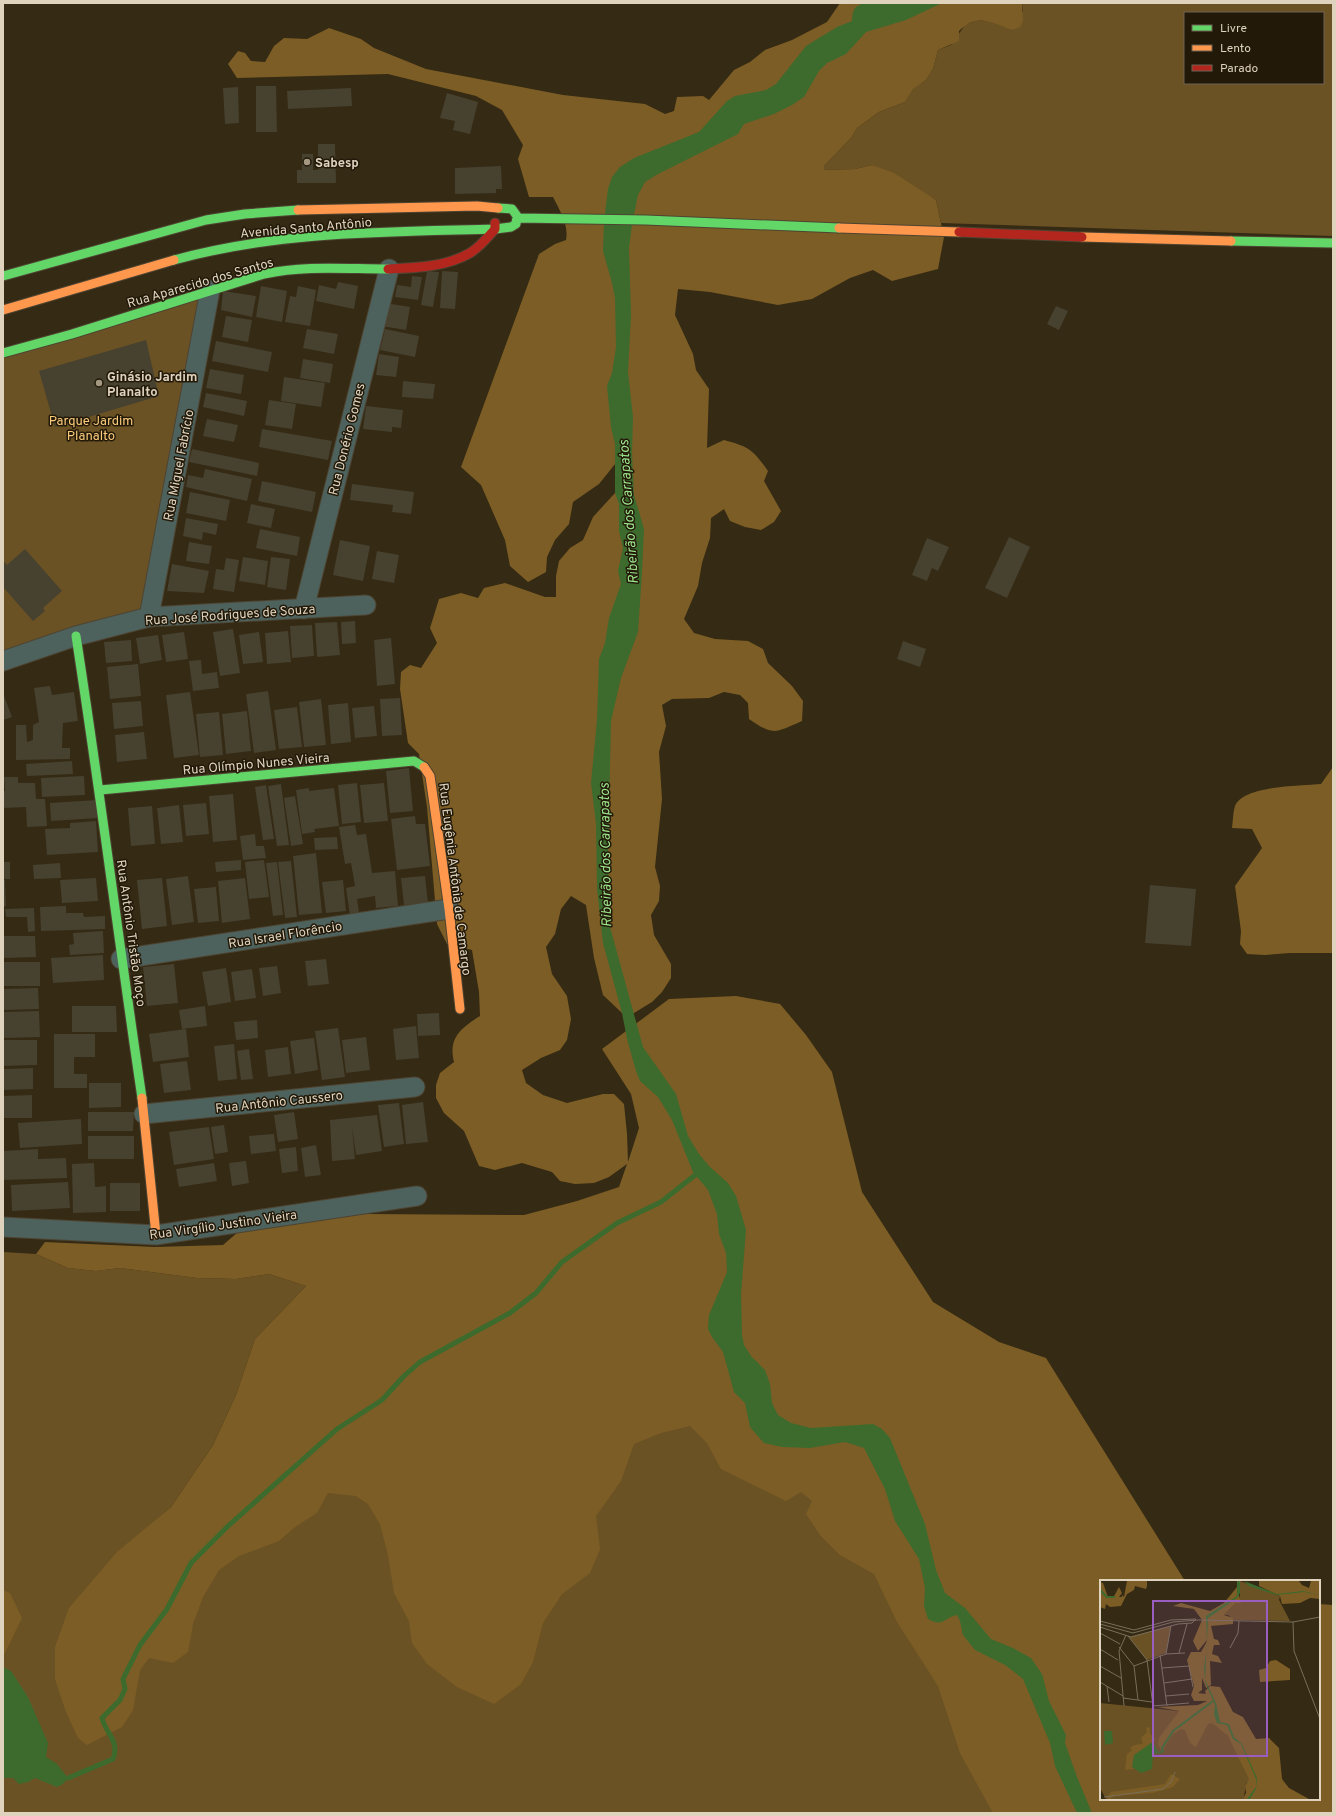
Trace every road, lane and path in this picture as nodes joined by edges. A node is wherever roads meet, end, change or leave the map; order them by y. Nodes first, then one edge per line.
1 (495, 207) junction
2 (518, 218) junction
3 (495, 229) junction
4 (1333, 243) edge
5 (389, 269) junction
6 (3, 276) edge
7 (210, 290) junction
8 (3, 310) edge
9 (3, 353) edge
10 (366, 605) dead end
11 (304, 609) junction
12 (150, 617) junction
13 (76, 636) junction
14 (3, 661) edge
15 (414, 761) joint
16 (100, 790) junction
17 (449, 910) junction
18 (121, 959) junction
19 (460, 1009) dead end
20 (414, 1087) dead end
21 (144, 1114) junction
22 (417, 1196) dead end
23 (3, 1228) edge
24 (156, 1235) junction

1 - 2 street, Avenida Santo Antônio
1 - 3 street
1 - 6 street, Avenida Santo Antônio
2 - 3 street, Avenida Santo Antônio
2 - 4 street
3 - 5 street, Rua Aparecido dos Santos
3 - 8 street, Avenida Santo Antônio
5 - 7 street, Rua Aparecido dos Santos
5 - 11 street, Rua Donério Gomes
7 - 9 street, Rua Aparecido dos Santos
7 - 12 street, Rua Miguel Fabrício
10 - 11 street, Rua José Rodrigues de Souza
11 - 12 street, Rua José Rodrigues de Souza
12 - 13 street, Rua José Rodrigues de Souza
13 - 14 street, Rua José Rodrigues de Souza
13 - 16 street, Rua Antônio Tristão Moço
15 - 16 street, Rua Olímpio Nunes Vieira
15 - 17 street, Rua Eugênia Antônia de Camargo
16 - 18 street, Rua Antônio Tristão Moço
17 - 18 street, Rua Israel Florêncio
17 - 19 street, Rua Eugênia Antônia de Camargo
18 - 21 street, Rua Antônio Tristão Moço
20 - 21 street, Rua Antônio Caussero
21 - 24 street, Rua Antônio Tristão Moço
22 - 24 street, Rua Virgílio Justino Vieira
23 - 24 street, Rua Virgílio Justino Vieira

